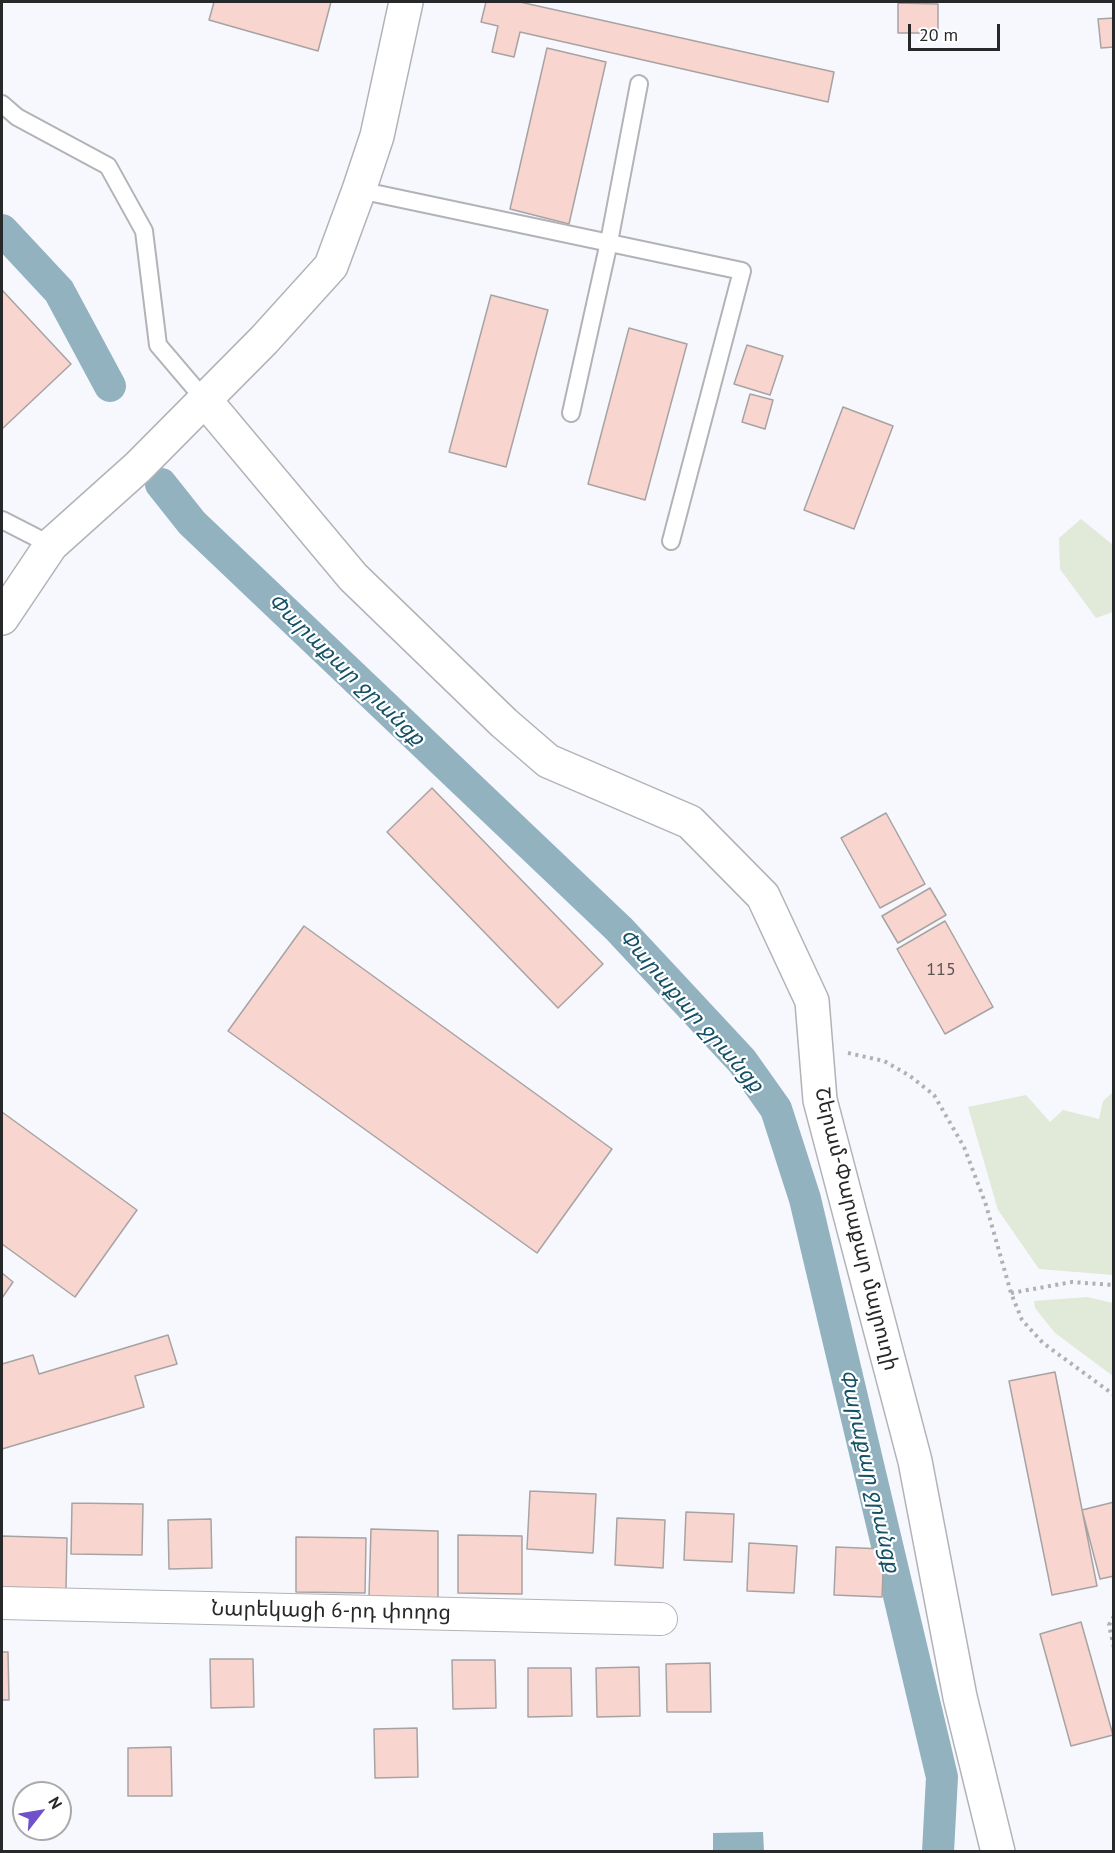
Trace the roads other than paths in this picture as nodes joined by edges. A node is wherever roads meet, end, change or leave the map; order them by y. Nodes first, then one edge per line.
1 (406, 2) edge
2 (639, 84) dead end
3 (2, 104) edge
4 (359, 190) junction
5 (609, 242) junction
6 (204, 399) junction
7 (571, 413) dead end
8 (2, 520) edge
9 (671, 541) dead end
10 (51, 545) junction
11 (2, 618) edge
12 (2, 1603) edge
13 (661, 1619) dead end
14 (998, 1851) edge

1 - 4 street
2 - 5 lane
3 - 6 lane
4 - 5 lane
4 - 6 street
5 - 7 lane
5 - 9 lane
6 - 10 street
6 - 14 street, Շերամ-Փարաքար մայրուղի
8 - 10 lane
10 - 11 street
12 - 13 street, Նարեկացի 6-րդ փողոց

